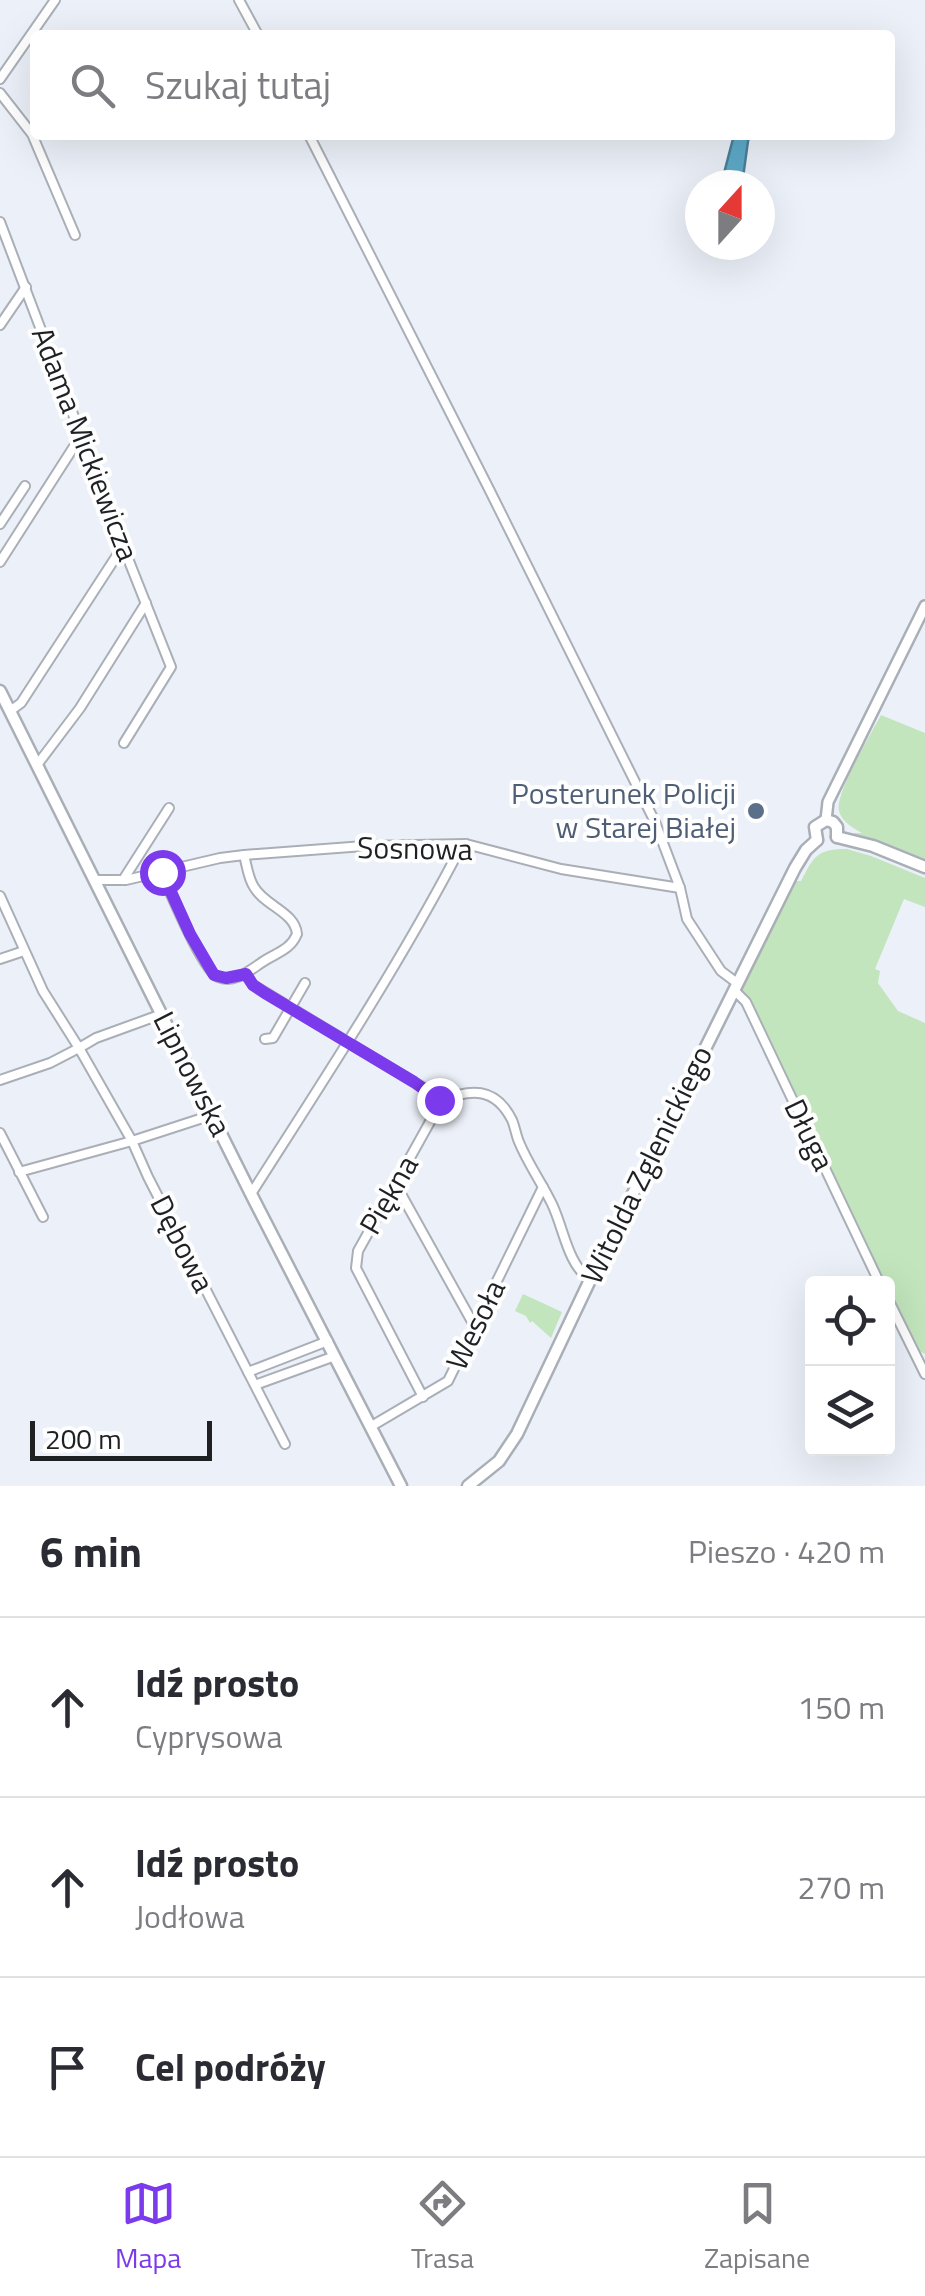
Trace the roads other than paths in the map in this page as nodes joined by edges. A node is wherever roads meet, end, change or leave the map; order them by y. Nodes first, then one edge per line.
1 (55, 0) edge
2 (239, 0) edge
3 (34, 30) edge
4 (255, 30) edge
5 (30, 36) edge
6 (0, 79) edge
7 (0, 94) edge
8 (30, 132) edge
9 (35, 140) edge
10 (311, 140) edge
11 (0, 222) edge
12 (75, 235) dead end
13 (26, 287) junction
14 (0, 324) edge
15 (82, 434) junction
16 (25, 486) dead end
17 (0, 524) edge
18 (123, 546) junction
19 (0, 562) edge
20 (146, 603) junction
21 (925, 606) edge
22 (0, 691) edge
23 (10, 711) junction
24 (124, 742) dead end
25 (37, 765) junction
26 (169, 808) dead end
27 (826, 820) junction
28 (837, 837) junction
29 (817, 840) junction
30 (466, 844) junction
31 (244, 855) junction
32 (925, 867) edge
33 (162, 872) junction
34 (95, 880) junction
35 (122, 880) junction
36 (680, 888) junction
37 (0, 896) edge
38 (24, 951) junction
39 (0, 960) edge
40 (246, 974) junction
41 (305, 983) dead end
42 (736, 987) junction
43 (290, 1008) junction
44 (162, 1014) junction
45 (266, 1039) dead end
46 (349, 1042) junction
47 (79, 1048) junction
48 (0, 1080) edge
49 (439, 1100) junction
50 (212, 1114) junction
51 (0, 1133) edge
52 (132, 1141) junction
53 (19, 1172) junction
54 (396, 1185) junction
55 (542, 1187) junction
56 (250, 1194) junction
57 (43, 1218) dead end
58 (876, 1276) edge
59 (590, 1280) junction
60 (895, 1311) edge
61 (475, 1326) junction
62 (328, 1342) junction
63 (336, 1356) junction
64 (922, 1359) edge
65 (248, 1372) junction
66 (925, 1374) edge
67 (255, 1385) junction
68 (423, 1397) junction
69 (370, 1427) junction
70 (285, 1444) dead end
71 (385, 1456) junction
72 (466, 1485) edge
73 (401, 1486) edge
74 (410, 1486) edge

1 - 3 street
2 - 4 street
5 - 6 street
7 - 8 street
9 - 12 street
10 - 36 street
11 - 13 street, Adama Mickiewicza
13 - 14 street
13 - 15 street, Adama Mickiewicza
15 - 18 street, Adama Mickiewicza
15 - 19 street
16 - 17 street
18 - 20 street, Adama Mickiewicza
18 - 23 street
20 - 24 street, Adama Mickiewicza
20 - 25 street
21 - 27 street
22 - 23 main road, Lipnowska
23 - 25 main road, Lipnowska
25 - 34 main road, Lipnowska
26 - 35 street
27 - 28 main road
27 - 29 main road
28 - 29 main road
28 - 32 main road
29 - 42 main road, Witolda Zglenickiego
30 - 31 street, Sosnowa
30 - 36 street, Sosnowa
30 - 46 street
31 - 33 street, Sosnowa
31 - 40 street
33 - 35 street, Sosnowa
33 - 40 street
34 - 35 street, Sosnowa
34 - 44 main road, Lipnowska
36 - 42 street
37 - 38 street
38 - 39 street
38 - 47 street
40 - 43 street
41 - 43 street
42 - 58 street, Długa
42 - 59 main road, Witolda Zglenickiego
43 - 45 street
43 - 46 street
44 - 47 street
44 - 50 main road, Lipnowska
46 - 49 street
46 - 56 street
47 - 48 street
47 - 52 street, Dębowa
49 - 54 street, Piękna
49 - 55 street
50 - 52 street
50 - 56 main road, Lipnowska
51 - 53 street
52 - 53 street
52 - 65 street, Dębowa
53 - 57 street
54 - 61 street
54 - 68 street, Piękna
55 - 59 street
55 - 61 street, Wesoła
56 - 62 main road, Lipnowska
59 - 72 main road, Witolda Zglenickiego
60 - 64 street
61 - 68 street, Wesoła
62 - 63 main road, Lipnowska
62 - 65 street
63 - 67 street
63 - 69 main road, Lipnowska
64 - 66 street
65 - 67 street, Dębowa
67 - 70 street, Dębowa
68 - 69 street, Wesoła
69 - 71 main road, Lipnowska
71 - 73 main road, Lipnowska
71 - 74 main road, Lipnowska

